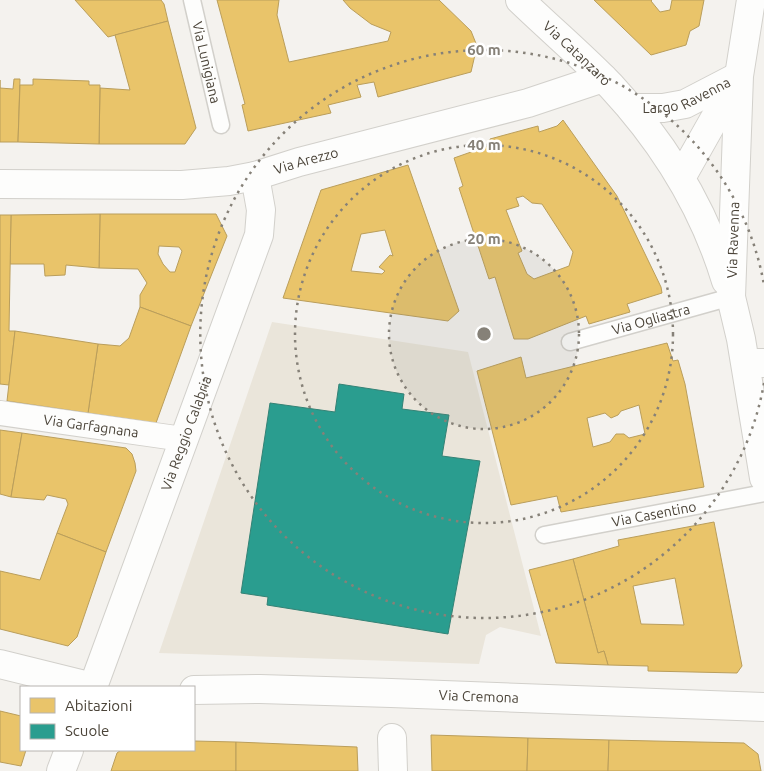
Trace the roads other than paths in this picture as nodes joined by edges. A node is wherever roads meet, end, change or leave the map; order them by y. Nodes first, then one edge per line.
1 (192, 0) edge
2 (520, 0) edge
3 (751, 0) edge
4 (738, 76) junction
5 (603, 78) junction
6 (631, 108) junction
7 (221, 125) dead end
8 (255, 176) junction
9 (680, 178) junction
10 (0, 184) edge
11 (731, 297) junction
12 (570, 342) dead end
13 (755, 363) edge
14 (0, 413) edge
15 (184, 439) junction
16 (764, 478) edge
17 (764, 493) edge
18 (544, 535) dead end
19 (0, 664) edge
20 (89, 686) edge
21 (93, 686) edge
22 (195, 690) edge
23 (764, 707) edge
24 (392, 738) dead end
25 (69, 751) edge
26 (61, 771) edge
27 (393, 771) edge

1 - 7 lane, Via Lunigiana
2 - 5 street, Via Catanzaro
3 - 4 street, Via Ravenna
4 - 6 street, Largo Ravenna
4 - 9 street, Largo Ravenna
4 - 11 street, Via Ravenna
5 - 6 street, Via Catanzaro
5 - 8 street, Via Arezzo
6 - 9 street, Largo Ravenna
8 - 10 street, Via Arezzo
8 - 15 street, Via Reggio Calabria
9 - 11 street, Largo Ravenna
11 - 12 lane, Via Ogliastra
11 - 13 street, Via Ravenna
13 - 16 street, Via Ravenna
14 - 15 street, Via Garfagnana
15 - 21 street, Via Reggio Calabria
17 - 18 lane, Via Casentino
19 - 20 street
22 - 23 street, Via Cremona
24 - 27 street
25 - 26 street

